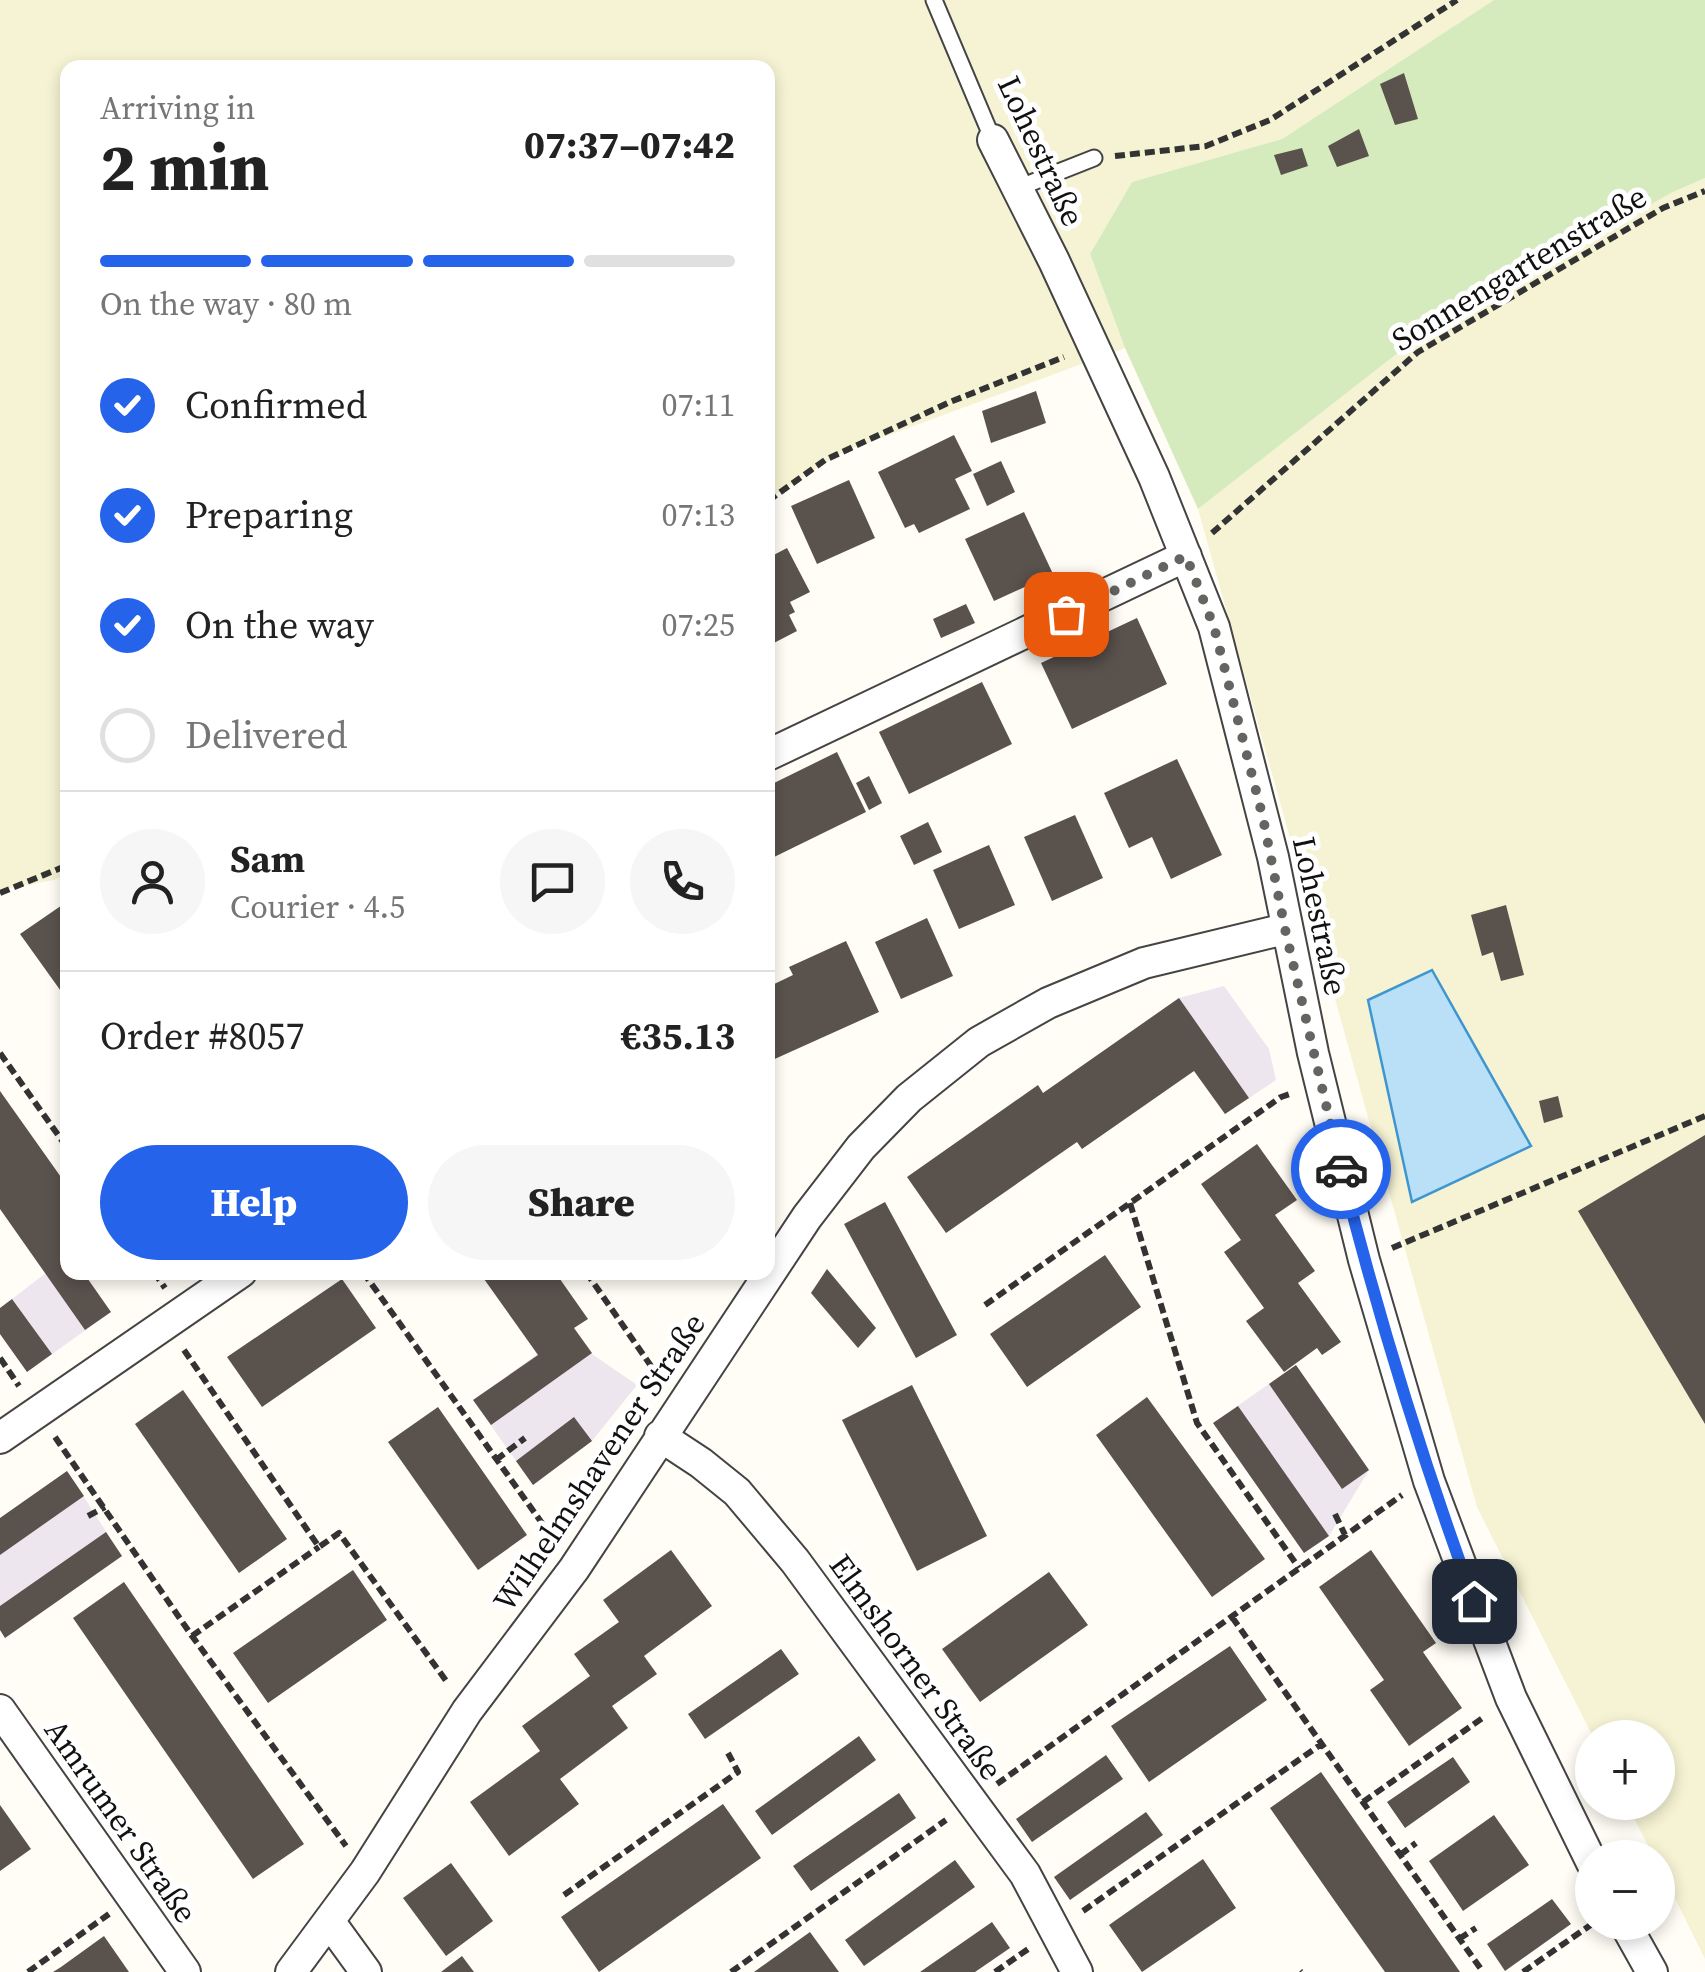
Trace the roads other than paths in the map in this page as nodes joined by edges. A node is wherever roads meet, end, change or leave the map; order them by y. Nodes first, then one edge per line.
1 (934, 0) edge
2 (993, 140) joint
3 (1094, 158) road end
4 (1018, 188) junction
5 (1186, 556) junction
6 (775, 752) edge
7 (1285, 929) junction
8 (775, 1266) edge
9 (229, 1280) edge
10 (766, 1280) edge
11 (660, 1436) junction
12 (0, 1438) edge
13 (0, 1710) edge
14 (1581, 1840) edge
15 (329, 1922) junction
16 (1634, 1940) edge
17 (185, 1972) edge
18 (291, 1972) edge
19 (366, 1972) edge
20 (1077, 1972) edge
21 (1652, 1972) edge

1 - 2 lane, Lohestraße
2 - 4 street, Lohestraße
3 - 4 lane
4 - 5 street, Lohestraße
5 - 6 street
5 - 7 street, Lohestraße
7 - 8 street, Wilhelmshavener Straße
7 - 14 street, Lohestraße
9 - 12 street
10 - 11 street, Wilhelmshavener Straße
11 - 15 street, Wilhelmshavener Straße
11 - 20 street, Elmshorner Straße
13 - 17 street, Amrumer Straße
15 - 18 street, Wilhelmshavener Straße
15 - 19 street
16 - 21 street

